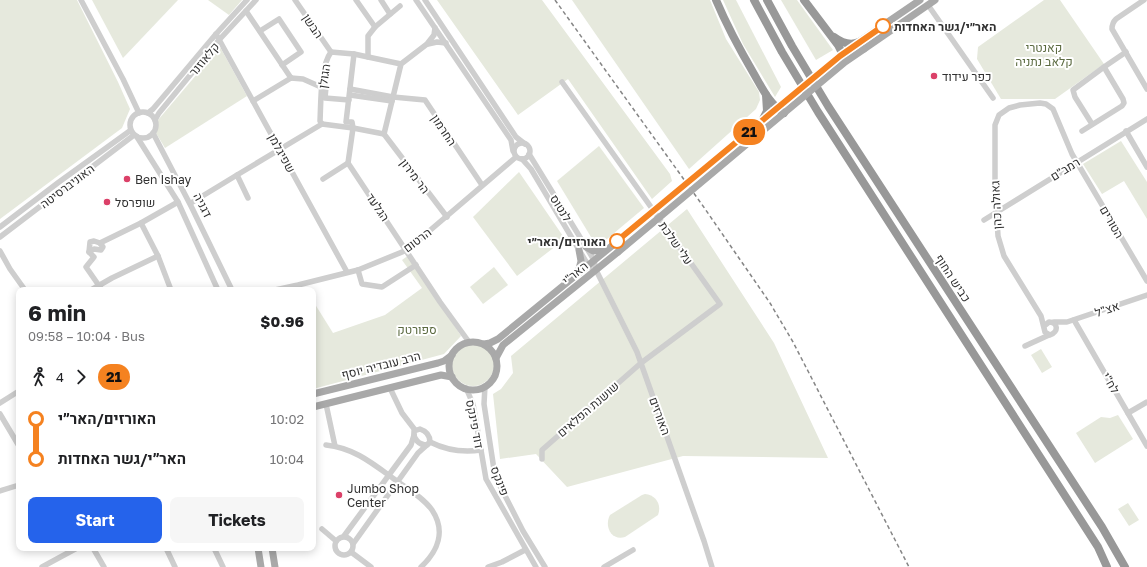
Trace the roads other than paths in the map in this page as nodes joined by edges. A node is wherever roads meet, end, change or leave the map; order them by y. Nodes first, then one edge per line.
1 (81, 0) edge
2 (247, 0) edge
3 (256, 0) edge
4 (296, 0) edge
5 (356, 0) edge
6 (381, 0) edge
7 (416, 0) edge
8 (425, 0) edge
9 (716, 0) edge
10 (754, 0) edge
11 (767, 0) edge
12 (804, 0) edge
13 (920, 0) edge
14 (935, 0) edge
15 (1144, 0) edge
16 (928, 5) junction
17 (400, 6) dead end
18 (246, 11) junction
19 (390, 14) junction
20 (375, 27) junction
21 (435, 28) junction
22 (827, 30) junction
23 (260, 31) junction
24 (216, 34) junction
25 (219, 40) junction
26 (446, 43) junction
27 (427, 44) junction
28 (861, 44) junction
29 (331, 52) junction
30 (1126, 52) junction
31 (354, 54) junction
32 (842, 54) junction
33 (368, 57) junction
34 (401, 64) junction
35 (282, 65) junction
36 (842, 65) junction
37 (1104, 67) junction
38 (291, 78) junction
39 (562, 82) dead end
40 (321, 87) junction
41 (763, 89) junction
42 (1147, 89) edge
43 (350, 94) junction
44 (993, 98) dead end
45 (393, 99) junction
46 (253, 101) junction
47 (780, 111) junction
48 (139, 113) junction
49 (148, 113) junction
50 (1147, 119) edge
51 (155, 120) junction
52 (762, 121) junction
53 (322, 124) junction
54 (1092, 124) junction
55 (353, 128) junction
56 (1082, 131) dead end
57 (1126, 131) junction
58 (153, 133) junction
59 (134, 134) junction
60 (384, 134) junction
61 (525, 144) junction
62 (280, 150) junction
63 (513, 151) junction
64 (529, 154) junction
65 (516, 157) junction
66 (522, 159) junction
67 (1077, 162) junction
68 (348, 163) junction
69 (1147, 167) edge
70 (237, 175) junction
71 (323, 179) dead end
72 (482, 185) junction
73 (248, 198) dead end
74 (178, 202) junction
75 (191, 203) dead end
76 (996, 212) junction
77 (447, 217) junction
78 (984, 220) dead end
79 (141, 223) junction
80 (0, 227) edge
81 (0, 237) edge
82 (610, 247) junction
83 (583, 249) junction
84 (407, 250) junction
85 (0, 251) edge
86 (158, 256) junction
87 (591, 263) junction
88 (416, 265) junction
89 (358, 270) junction
90 (596, 270) junction
91 (347, 272) junction
92 (578, 273) junction
93 (1147, 282) edge
94 (22, 287) edge
95 (99, 287) edge
96 (102, 287) edge
97 (170, 287) edge
98 (215, 287) edge
99 (231, 287) edge
100 (292, 287) edge
101 (1147, 295) edge
102 (1039, 313) junction
103 (1074, 320) junction
104 (1052, 322) junction
105 (1067, 322) junction
106 (1044, 328) junction
107 (1056, 332) junction
108 (1049, 334) junction
109 (1040, 340) junction
110 (469, 342) junction
111 (484, 344) junction
112 (1025, 346) dead end
113 (452, 355) junction
114 (496, 358) junction
115 (641, 363) junction
116 (452, 377) junction
117 (485, 386) junction
118 (390, 388) junction
119 (466, 388) junction
120 (16, 393) edge
121 (316, 393) edge
122 (1147, 402) edge
123 (0, 403) edge
124 (326, 404) junction
125 (316, 407) edge
126 (1128, 413) junction
127 (0, 414) edge
128 (414, 433) junction
129 (16, 441) edge
130 (429, 443) junction
131 (326, 445) dead end
132 (335, 446) junction
133 (1147, 446) edge
134 (481, 450) junction
135 (542, 459) dead end
136 (389, 475) junction
137 (398, 481) junction
138 (16, 486) edge
139 (0, 491) edge
140 (322, 529) dead end
141 (344, 536) junction
142 (336, 540) junction
143 (353, 544) junction
144 (525, 550) junction
145 (634, 550) dead end
146 (72, 551) edge
147 (95, 551) edge
148 (167, 551) edge
149 (215, 551) edge
150 (258, 551) edge
151 (272, 551) edge
152 (351, 552) junction
153 (45, 566) edge
154 (104, 567) edge
155 (175, 567) edge
156 (223, 567) edge
157 (260, 567) edge
158 (275, 567) edge
159 (371, 567) edge
160 (421, 567) edge
161 (488, 567) edge
162 (536, 567) edge
163 (544, 567) edge
164 (604, 567) edge
165 (712, 567) edge
166 (1106, 567) edge
167 (1125, 567) edge

1 - 48 street
2 - 24 street, קלאוזנר
3 - 18 street, קלאוזנר
4 - 29 street, הבשן
5 - 20 street
6 - 19 street
7 - 21 street
8 - 61 street
9 - 41 highway
10 - 166 highway, כביש החוף
11 - 167 highway, כביש החוף
12 - 22 highway
13 - 28 main road, האר"י
14 - 16 main road, האר"י
15 - 30 street
16 - 28 main road, האר"י
16 - 44 street
17 - 19 street
18 - 23 street
18 - 25 street, קלאוזנר
19 - 20 street
20 - 33 street
21 - 26 street
21 - 27 street
22 - 28 highway
22 - 32 highway
23 - 35 street
23 - 35 street
24 - 25 street, שפיגלמן
24 - 49 street, קלאוזנר
25 - 46 street, שפיגלמן
25 - 51 street, קלאוזנר
26 - 27 street
26 - 63 street
27 - 34 street
28 - 32 main road, האר"י, bridge
28 - 36 main road, האר"י, bridge
29 - 31 street, הגולן
29 - 40 street, הגולן
30 - 37 street
30 - 42 street
31 - 33 street, הגולן
31 - 43 street
32 - 36 highway, bridge
32 - 47 main road, האר"י, bridge
33 - 34 street, הגולן
34 - 45 street
35 - 38 street
36 - 47 main road, האר"י, bridge
37 - 54 street
37 - 54 street
38 - 40 street
38 - 46 street
39 - 115 street, עלי שלכת
40 - 43 street
40 - 53 street, הגולן
41 - 47 highway
41 - 52 highway
43 - 45 street
43 - 55 street
45 - 60 street
45 - 72 street, החרמון
46 - 62 street, שפיגלמן
47 - 52 main road, האר"י, bridge
47 - 90 main road, האר"י, bridge
48 - 49 street
48 - 59 street
49 - 51 street
50 - 57 street, רמב"ם
51 - 58 street
52 - 82 main road, האר"י, bridge
53 - 55 street
53 - 62 street
54 - 56 street
55 - 60 street
55 - 68 street
57 - 67 street, רמב"ם
57 - 69 street
58 - 59 street
58 - 99 street, דגניה
59 - 74 street, דגניה
59 - 80 street, האוניברסיטה
59 - 81 street, האוניברסיטה
60 - 77 street, הר מירון
61 - 63 street
61 - 64 street
62 - 70 street
62 - 91 street, שפיגלמן
63 - 65 street
64 - 66 street
64 - 83 street, לנטוס
65 - 66 street
65 - 72 street, הרטום
66 - 83 street, לנטוס
67 - 76 street, רמב"ם
67 - 76 street, גאולה כהן
67 - 93 street, הטורים
68 - 71 street
68 - 84 street, הגלעד
70 - 73 street
70 - 75 street
72 - 77 street, הרטום
74 - 79 street
74 - 98 street, דגניה
76 - 78 street, רמב"ם
76 - 102 street, גאולה כהן
77 - 84 street, הרטום
79 - 86 street
79 - 95 street
82 - 83 main road
82 - 87 main road, האר"י
83 - 87 street, לנטוס
83 - 92 main road
84 - 88 street, הגלעד
84 - 89 street, הרטום
85 - 94 street
86 - 96 street
86 - 97 street
87 - 90 street, לנטוס
87 - 92 main road, האר"י
88 - 89 street
88 - 110 street, הגלעד
89 - 91 street, הרטום
90 - 114 main road, האר"י
90 - 115 street, האורזים
91 - 100 street, הרטום
92 - 111 main road, האר"י
101 - 103 street, אצ"ל
102 - 104 street, גאולה כהן
102 - 106 street, גאולה כהן
103 - 105 street, אצ"ל
103 - 126 street, לח"י
104 - 105 street, אצ"ל
104 - 106 street
104 - 107 street
105 - 107 street, אצ"ל
106 - 108 street
106 - 109 street
107 - 108 street
108 - 109 street
109 - 112 street
110 - 111 main road
110 - 113 main road
111 - 114 main road
113 - 116 main road
113 - 121 main road, הרב עובדיה יוסף
114 - 117 main road
115 - 135 street, שושנת הפלאים
115 - 165 street, האורזים
116 - 118 main road, הרב עובדיה יוסף
116 - 119 main road
117 - 119 main road
117 - 163 street, פינקס
118 - 124 main road, הרב עובדיה יוסף
118 - 128 street
119 - 134 street, דוד פינקס
120 - 123 street
122 - 126 street
124 - 125 main road, הרב עובדיה יוסף
124 - 132 street
126 - 133 street, לח"י
127 - 129 street
128 - 130 street
128 - 130 street
128 - 136 street
130 - 134 street
130 - 137 street
131 - 132 street
132 - 136 street
134 - 144 street, דוד פינקס
136 - 137 street
136 - 141 street
137 - 143 street
137 - 160 street
138 - 139 street
140 - 142 street
141 - 142 street
141 - 143 street
142 - 152 street
143 - 152 street
144 - 161 street
144 - 162 street, דוד פינקס
145 - 164 street
146 - 153 street
147 - 154 street
148 - 155 street
149 - 156 street
150 - 157 main road
151 - 158 main road
152 - 159 street

